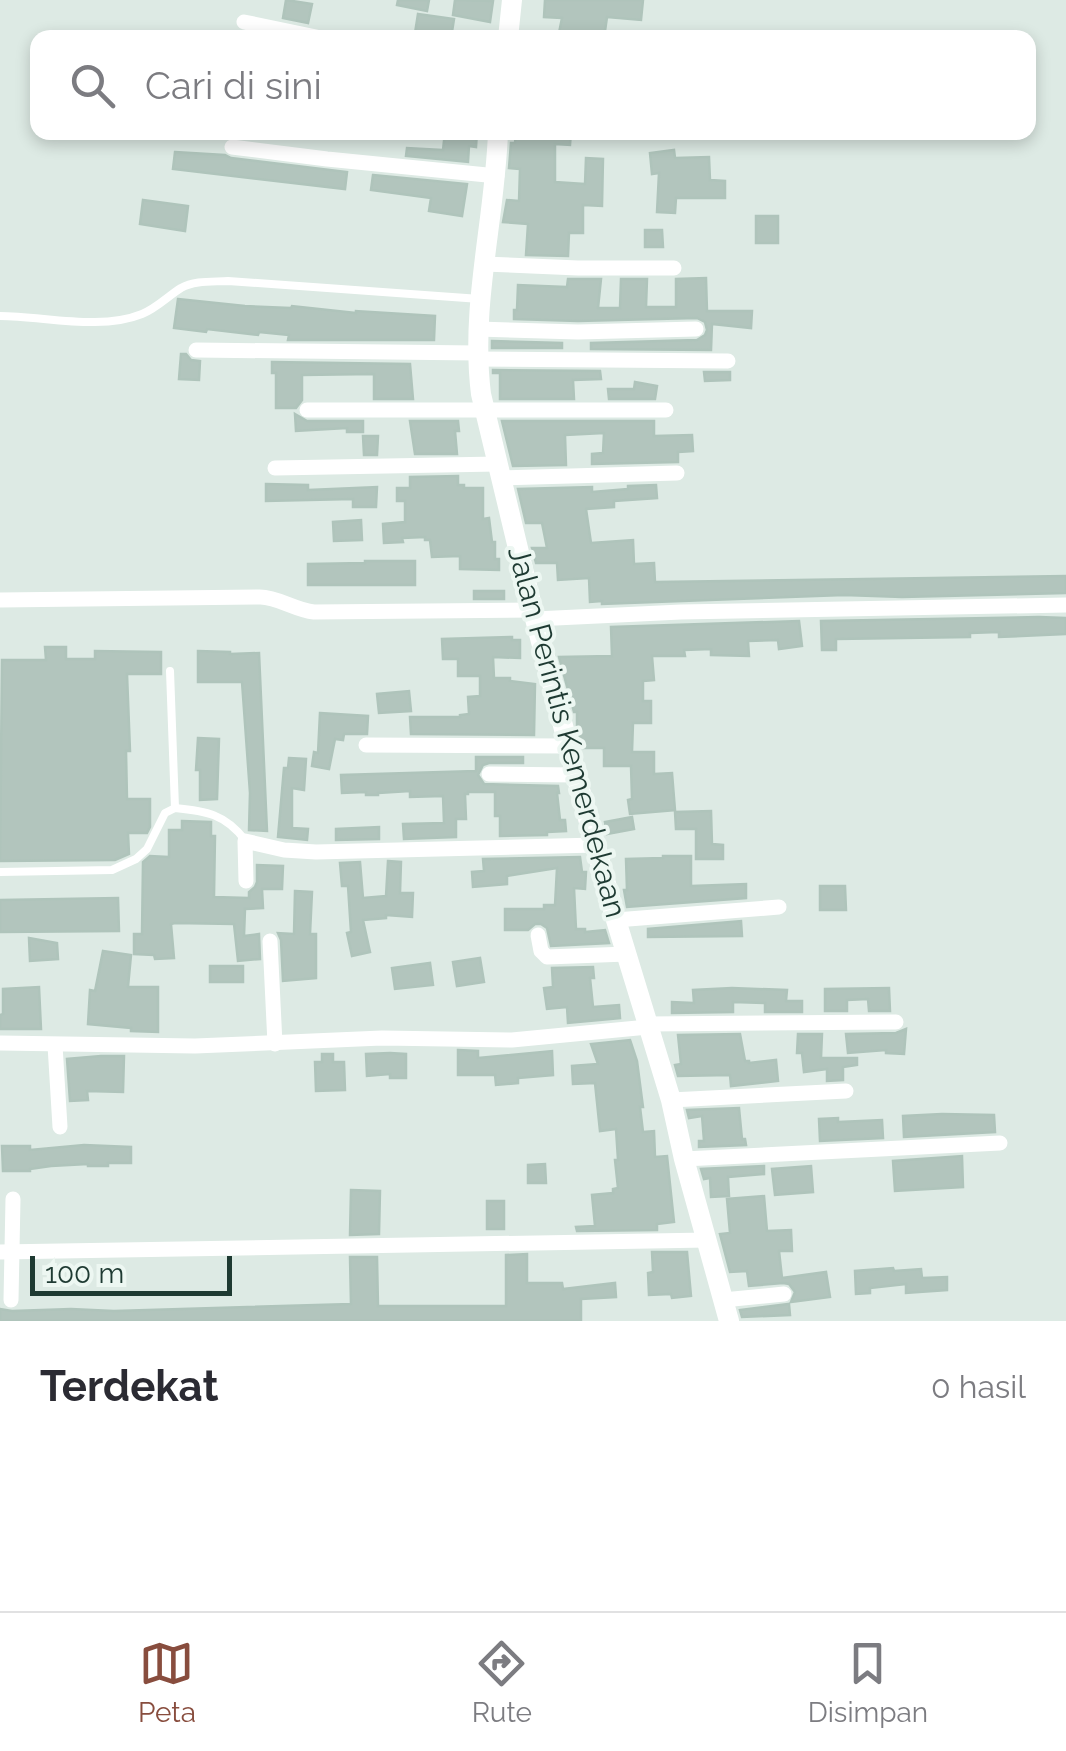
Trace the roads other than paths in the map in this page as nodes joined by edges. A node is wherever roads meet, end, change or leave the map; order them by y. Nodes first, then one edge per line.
1 (512, 0) edge
2 (244, 22) dead end
3 (283, 30) edge
4 (509, 30) edge
5 (498, 140) edge
6 (232, 146) dead end
7 (496, 176) junction
8 (484, 264) junction
9 (674, 268) dead end
10 (480, 298) junction
11 (0, 316) edge
12 (696, 329) dead end
13 (478, 330) junction
14 (196, 350) dead end
15 (477, 357) junction
16 (728, 361) dead end
17 (307, 410) dead end
18 (485, 410) junction
19 (666, 410) dead end
20 (275, 468) dead end
21 (499, 471) junction
22 (677, 473) dead end
23 (0, 600) edge
24 (1066, 606) edge
25 (534, 614) junction
26 (170, 671) dead end
27 (366, 745) dead end
28 (569, 746) junction
29 (489, 774) dead end
30 (576, 775) junction
31 (174, 808) junction
32 (245, 841) junction
33 (596, 845) junction
34 (0, 872) edge
35 (246, 881) dead end
36 (779, 908) dead end
37 (616, 920) junction
38 (538, 935) dead end
39 (270, 941) dead end
40 (627, 954) junction
41 (896, 1022) dead end
42 (648, 1026) junction
43 (0, 1043) edge
44 (276, 1044) junction
45 (55, 1046) junction
46 (846, 1091) dead end
47 (670, 1100) junction
48 (60, 1127) dead end
49 (1000, 1144) dead end
50 (684, 1159) junction
51 (13, 1199) dead end
52 (707, 1240) junction
53 (6, 1252) edge
54 (784, 1294) dead end
55 (11, 1300) dead end
56 (723, 1300) junction
57 (729, 1321) edge

1 - 4 street
2 - 3 street
5 - 7 street, Jalan Perintis Kemerdekaan
6 - 7 street
7 - 8 street, Jalan Perintis Kemerdekaan
8 - 9 street
8 - 10 street, Jalan Perintis Kemerdekaan
10 - 11 lane
10 - 13 street, Jalan Perintis Kemerdekaan
12 - 13 street
13 - 15 street, Jalan Perintis Kemerdekaan
14 - 15 street
15 - 16 street
15 - 18 street, Jalan Perintis Kemerdekaan
17 - 18 street
18 - 19 street
18 - 21 street, Jalan Perintis Kemerdekaan
20 - 21 street
21 - 22 street
21 - 25 street, Jalan Perintis Kemerdekaan
23 - 25 street
24 - 25 street
25 - 28 street, Jalan Perintis Kemerdekaan
26 - 31 lane
27 - 28 street
28 - 30 street, Jalan Perintis Kemerdekaan
29 - 30 street
30 - 33 street, Jalan Perintis Kemerdekaan
31 - 32 lane
31 - 34 lane
32 - 33 street
32 - 35 street
33 - 37 street, Jalan Perintis Kemerdekaan
36 - 37 street
37 - 40 street, Jalan Perintis Kemerdekaan
38 - 40 street
39 - 44 street
40 - 42 street, Jalan Perintis Kemerdekaan
41 - 42 street
42 - 44 street
42 - 47 street, Jalan Perintis Kemerdekaan
43 - 45 street
44 - 45 street
45 - 48 street
46 - 47 street
47 - 50 street, Jalan Perintis Kemerdekaan
49 - 50 street
50 - 52 street, Jalan Perintis Kemerdekaan
51 - 53 street
52 - 53 street
52 - 56 street, Jalan Perintis Kemerdekaan
53 - 55 street
54 - 56 street
56 - 57 street, Jalan Perintis Kemerdekaan

